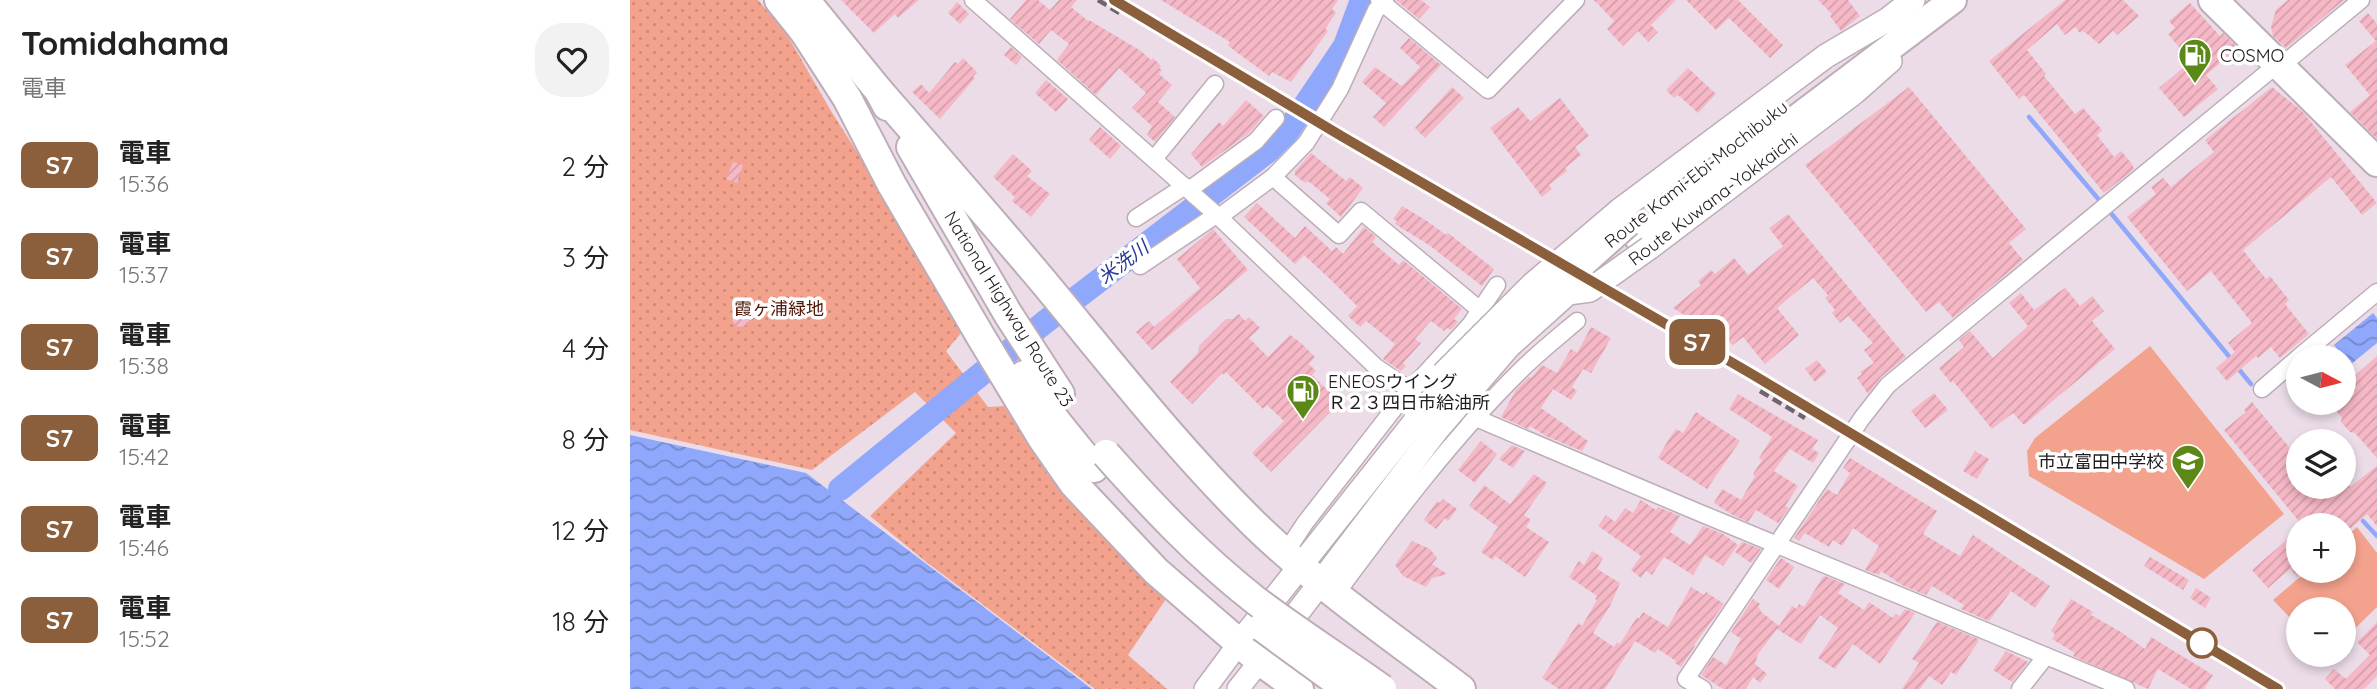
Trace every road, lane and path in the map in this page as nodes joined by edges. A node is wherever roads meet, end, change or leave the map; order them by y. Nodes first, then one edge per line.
1 (779, 0) edge
2 (972, 0) edge
3 (1576, 0) edge
4 (1913, 0) edge
5 (1926, 0) edge
6 (1953, 0) edge
7 (1962, 0) edge
8 (2213, 0) edge
9 (2361, 0) edge
10 (1382, 1) edge
11 (803, 13) edge
12 (2280, 65) junction
13 (1215, 84) dead end
14 (878, 91) junction
15 (1276, 118) dead end
16 (1782, 118) junction
17 (1154, 159) junction
18 (2377, 162) edge
19 (1273, 177) junction
20 (1187, 188) junction
21 (1216, 215) junction
22 (1136, 218) dead end
23 (1634, 230) junction
24 (1140, 266) dead end
25 (1497, 285) dead end
26 (2377, 292) edge
27 (1568, 293) joint
28 (1480, 310) junction
29 (1577, 321) dead end
30 (994, 325) junction
31 (1470, 325) junction
32 (2314, 345) edge
33 (2286, 369) edge
34 (1521, 370) junction
35 (1024, 373) junction
36 (2262, 389) dead end
37 (1410, 390) junction
38 (1476, 418) junction
39 (1426, 425) junction
40 (1100, 461) junction
41 (1777, 545) junction
42 (1292, 558) junction
43 (1329, 588) junction
44 (1250, 652) junction
45 (2046, 656) junction
46 (1205, 689) edge
47 (1239, 689) edge
48 (1299, 689) edge
49 (1347, 689) edge
50 (1382, 689) edge
51 (1461, 689) edge
52 (1703, 689) edge
53 (2020, 689) edge
54 (2126, 689) edge

1 - 11 highway, National Highway Route 23
2 - 17 street
3 - 10 street
4 - 23 main road
5 - 16 main road, Route Kami-Ebi-Mochibuku
6 - 16 main road, Route Kami-Ebi-Mochibuku
7 - 23 main road, Route Kuwana-Yokkaichi
8 - 12 highway
9 - 12 street
10 - 19 street
11 - 14 highway, National Highway Route 23
11 - 30 highway
12 - 18 highway
12 - 41 street
13 - 17 street
14 - 30 highway, National Highway Route 23
14 - 42 highway
15 - 20 street
16 - 23 main road, Route Kami-Ebi-Mochibuku
17 - 20 street
19 - 21 street
19 - 28 street
20 - 21 street
20 - 22 street
21 - 24 street
21 - 37 street
23 - 27 main road, Route Kami-Ebi-Mochibuku
23 - 39 main road, Route Kami-Ebi-Mochibuku, bridge
25 - 28 street
26 - 32 street
27 - 39 main road, bridge
28 - 31 street
29 - 34 street
30 - 35 highway, National Highway Route 23
31 - 34 street
31 - 37 street
33 - 36 street
34 - 38 street
35 - 40 highway, National Highway Route 23
35 - 44 highway
37 - 38 street
37 - 42 street
38 - 41 street
38 - 43 street
39 - 42 main road
39 - 43 main road
40 - 49 highway, National Highway Route 23, bridge
40 - 50 highway, National Highway Route 23, bridge
41 - 45 street
41 - 52 street
42 - 43 highway
42 - 44 main road
43 - 44 main road
43 - 51 highway
44 - 46 street
44 - 47 street
44 - 48 highway
45 - 53 street
45 - 54 street

